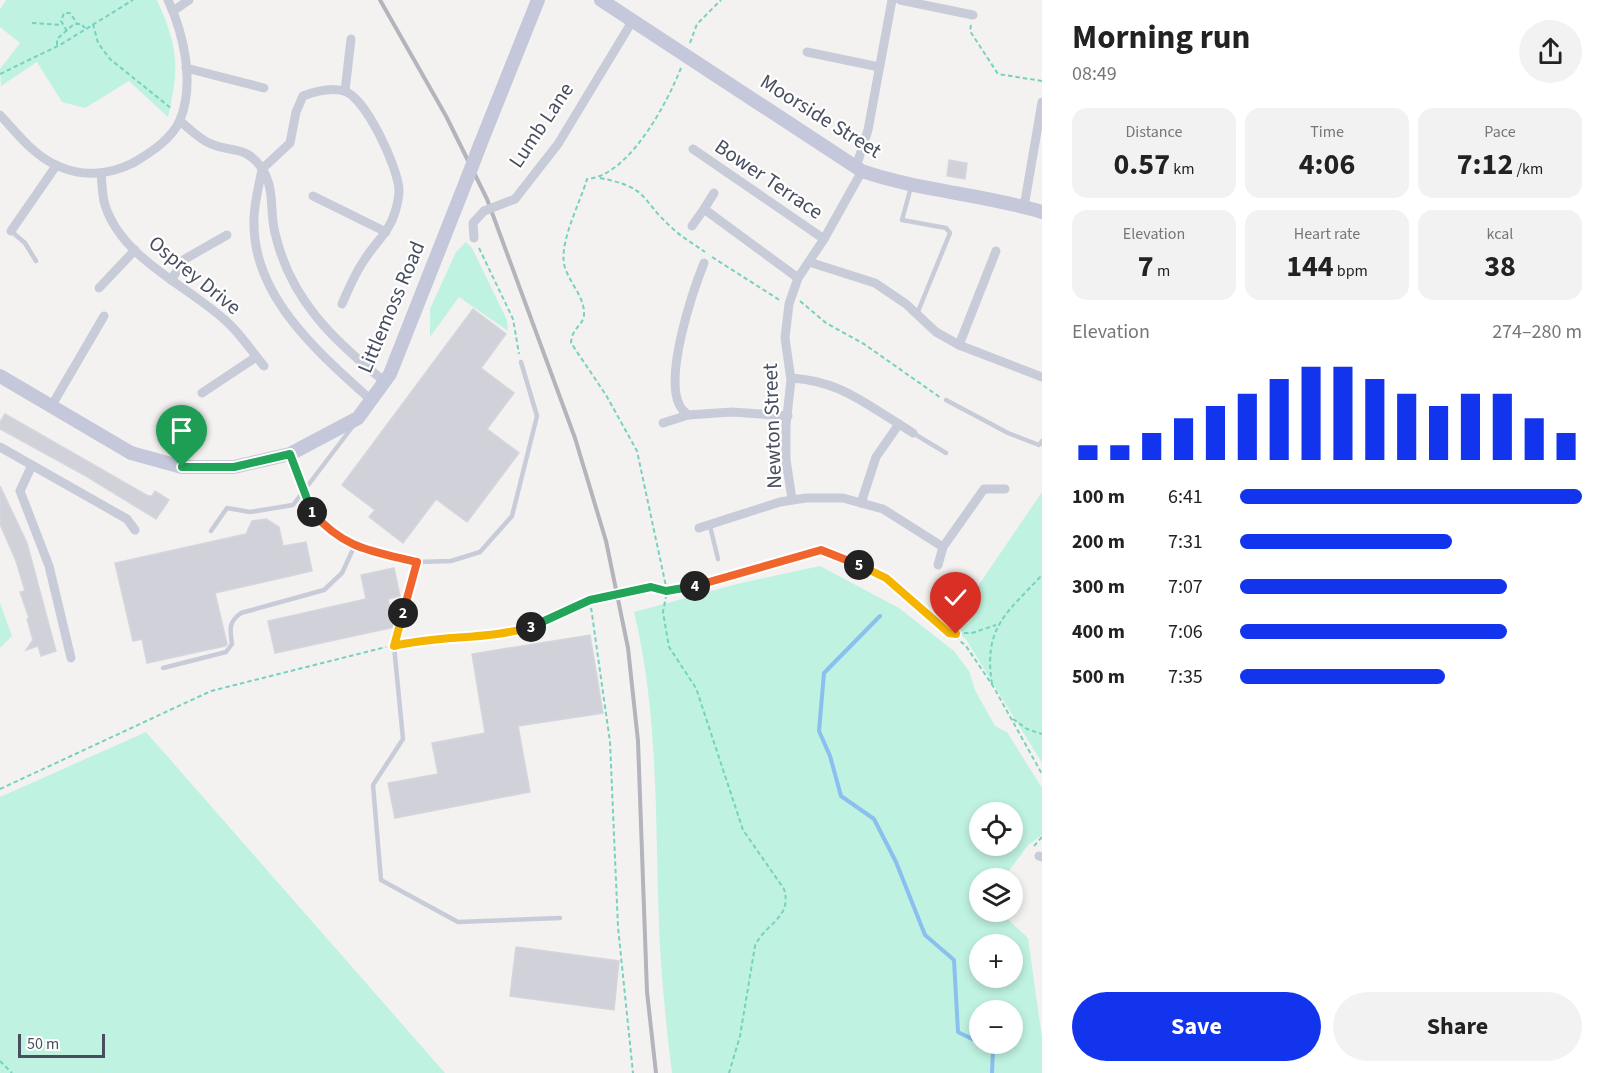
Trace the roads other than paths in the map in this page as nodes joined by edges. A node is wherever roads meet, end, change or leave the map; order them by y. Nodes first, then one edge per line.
1 (168, 0) edge
2 (189, 0) edge
3 (538, 0) edge
4 (601, 0) edge
5 (892, 0) edge
6 (900, 0) edge
7 (173, 11) junction
8 (973, 15) road end
9 (633, 20) junction
10 (351, 39) dead end
11 (807, 52) dead end
12 (186, 68) junction
13 (879, 68) junction
14 (264, 88) dead end
15 (345, 91) junction
16 (1042, 102) edge
17 (0, 115) edge
18 (180, 121) junction
19 (693, 149) dead end
20 (56, 166) junction
21 (262, 169) junction
22 (859, 169) junction
23 (100, 173) junction
24 (912, 185) junction
25 (714, 193) dead end
26 (313, 196) dead end
27 (1024, 207) junction
28 (704, 209) junction
29 (1042, 212) edge
30 (692, 226) dead end
31 (11, 231) joint
32 (386, 232) junction
33 (227, 235) dead end
34 (474, 238) road end
35 (824, 239) junction
36 (135, 250) junction
37 (996, 251) dead end
38 (36, 261) dead end
39 (809, 262) junction
40 (704, 263) dead end
41 (798, 278) junction
42 (171, 280) junction
43 (99, 288) dead end
44 (342, 304) dead end
45 (917, 314) junction
46 (105, 316) dead end
47 (959, 345) junction
48 (256, 357) junction
49 (521, 362) road end
50 (264, 366) dead end
51 (0, 376) edge
52 (1042, 377) edge
53 (791, 378) junction
54 (384, 381) junction
55 (202, 393) dead end
56 (371, 400) junction
57 (946, 400) road end
58 (52, 405) junction
59 (687, 415) junction
60 (788, 416) junction
61 (358, 418) junction
62 (663, 423) dead end
63 (899, 424) junction
64 (913, 433) joint
65 (1042, 441) edge
66 (0, 447) edge
67 (946, 453) dead end
68 (290, 454) junction
69 (32, 465) junction
70 (1005, 489) dead end
71 (304, 493) junction
72 (792, 500) junction
73 (861, 503) junction
74 (710, 526) junction
75 (699, 528) dead end
76 (135, 530) dead end
77 (211, 531) dead end
78 (354, 547) junction
79 (943, 547) junction
80 (718, 560) dead end
81 (417, 562) junction
82 (938, 565) dead end
83 (71, 658) dead end
84 (163, 669) dead end
85 (560, 918) dead end

1 - 7 street
2 - 7 street
3 - 54 street, Littlemoss Road, bridge
4 - 9 street, Moorside Street
5 - 13 street, Newton Street
6 - 8 street
7 - 12 street
9 - 22 street, Moorside Street
9 - 34 street, Lumb Lane, bridge
10 - 15 street
11 - 13 street
12 - 14 street
12 - 18 street
13 - 22 street, Newton Street
15 - 21 street
15 - 32 street
16 - 27 street
17 - 20 street
18 - 21 street
18 - 23 street
19 - 35 street, Bower Terrace
20 - 23 street
20 - 31 street
21 - 54 street
21 - 56 street
22 - 24 street, Moorside Street
22 - 35 street, Newton Street
23 - 36 street, Osprey Drive
24 - 27 street, Moorside Street
24 - 45 lane
25 - 28 street
26 - 32 street
27 - 29 street, Moorside Street
28 - 30 street
28 - 41 street
31 - 38 lane
32 - 44 street
33 - 42 street
35 - 39 street, Newton Street
36 - 42 street, Osprey Drive
36 - 43 street
37 - 47 street
39 - 41 street, Newton Street
39 - 45 street
40 - 59 street
41 - 53 street, Newton Street
42 - 48 street, Osprey Drive
45 - 47 street
46 - 58 street
47 - 52 street
48 - 50 street, Osprey Drive
48 - 55 street
49 - 81 lane
51 - 58 street
53 - 60 street, Newton Street
53 - 63 street
54 - 56 street, Littlemoss Road
56 - 61 street, Littlemoss Road
57 - 65 lane
58 - 68 street, Littlemoss Road
59 - 60 street
59 - 62 street
60 - 72 street, Newton Street
61 - 68 street, Littlemoss Road
61 - 71 lane
63 - 64 street
63 - 73 street
64 - 67 lane
66 - 69 street
68 - 71 lane
69 - 76 street
69 - 83 street
70 - 79 street
71 - 77 lane
71 - 78 lane
72 - 73 street, Newton Street
72 - 74 street
73 - 79 street, Newton Street
74 - 75 street
74 - 80 lane
78 - 81 lane
78 - 84 lane
79 - 82 street
81 - 85 lane

